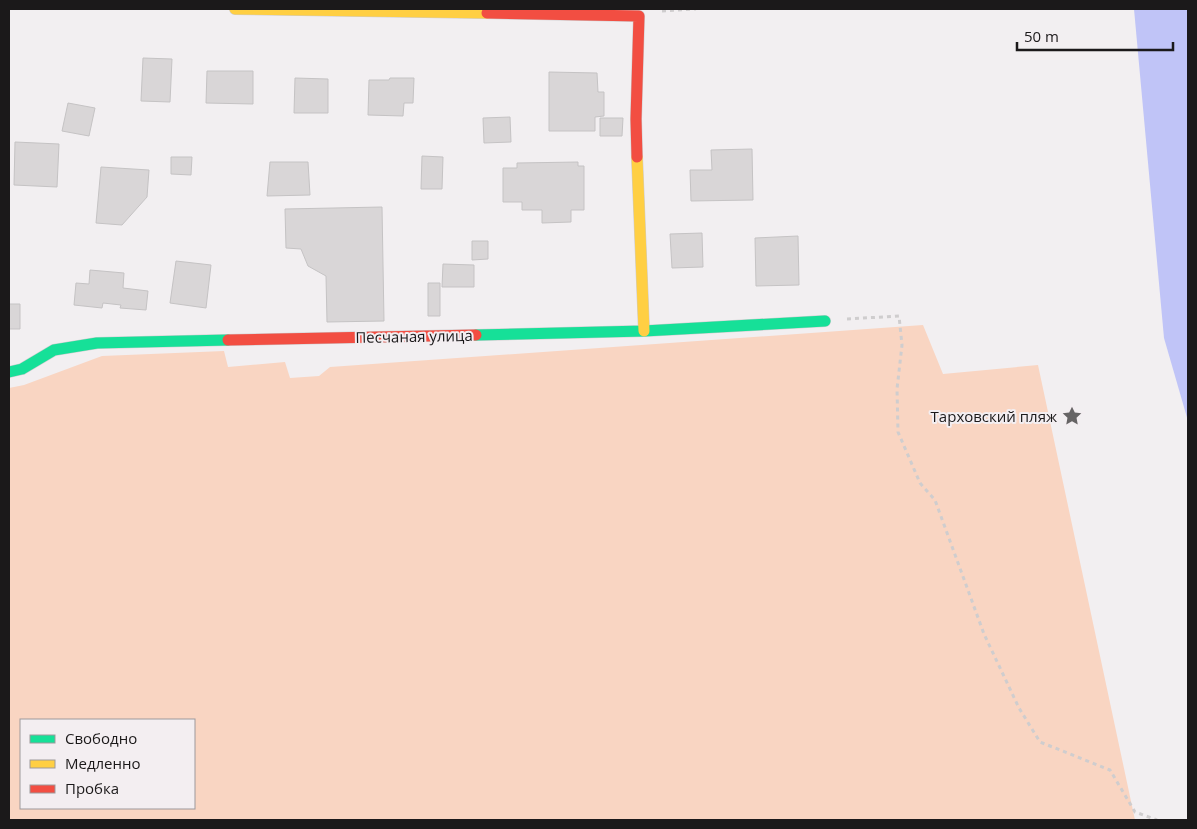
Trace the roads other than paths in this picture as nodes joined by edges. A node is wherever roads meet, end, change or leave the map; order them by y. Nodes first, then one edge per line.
1 (235, 9) edge
2 (825, 321) road end
3 (644, 331) junction
4 (9, 372) edge

1 - 3 street
2 - 3 street, Песчаная улица
3 - 4 street, Песчаная улица

